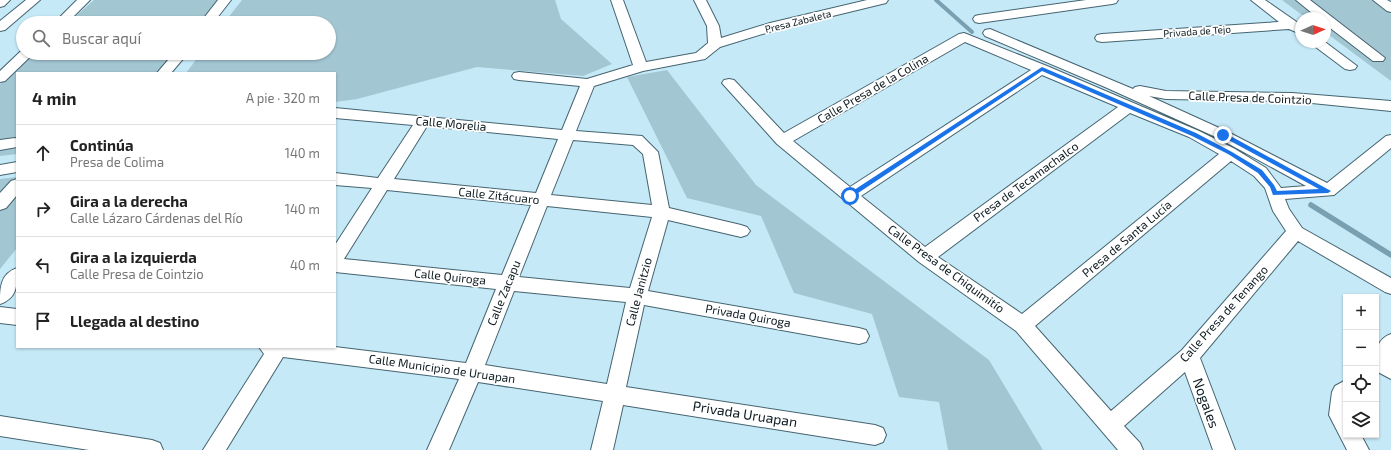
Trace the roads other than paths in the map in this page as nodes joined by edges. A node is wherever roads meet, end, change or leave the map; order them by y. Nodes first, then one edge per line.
1 (4, 0) edge
2 (34, 0) edge
3 (84, 0) edge
4 (225, 0) edge
5 (617, 0) edge
6 (700, 0) edge
7 (882, 0) edge
8 (1112, 0) edge
9 (1257, 0) edge
10 (1302, 0) edge
11 (1379, 0) edge
12 (0, 2) edge
13 (1075, 2) edge
14 (1391, 8) edge
15 (67, 16) edge
16 (212, 16) edge
17 (979, 19) dead end
18 (0, 27) edge
19 (1295, 28) edge
20 (1295, 29) edge
21 (990, 34) dead end
22 (1102, 38) dead end
23 (715, 44) junction
24 (1324, 48) edge
25 (1378, 58) dead end
26 (19, 60) edge
27 (175, 60) edge
28 (1350, 66) dead end
29 (641, 67) junction
30 (1042, 69) junction
31 (165, 72) edge
32 (519, 76) dead end
33 (0, 78) edge
34 (588, 83) junction
35 (729, 83) dead end
36 (1110, 84) junction
37 (1391, 106) edge
38 (1128, 107) junction
39 (336, 114) edge
40 (422, 122) junction
41 (566, 135) junction
42 (637, 140) joint
43 (782, 140) junction
44 (1391, 140) edge
45 (1230, 153) junction
46 (16, 167) edge
47 (0, 170) edge
48 (336, 179) edge
49 (383, 184) junction
50 (16, 186) edge
51 (1328, 191) junction
52 (1275, 194) junction
53 (850, 196) junction
54 (542, 200) junction
55 (0, 204) edge
56 (662, 212) junction
57 (741, 231) dead end
58 (1296, 232) junction
59 (925, 256) junction
60 (336, 257) edge
61 (336, 265) edge
62 (16, 276) edge
63 (508, 283) junction
64 (1391, 287) edge
65 (637, 296) junction
66 (0, 297) edge
67 (0, 315) edge
68 (16, 317) edge
69 (1023, 325) junction
70 (859, 336) dead end
71 (1391, 342) edge
72 (275, 348) edge
73 (284, 348) edge
74 (1189, 356) junction
75 (1382, 364) edge
76 (472, 372) junction
77 (1343, 391) edge
78 (615, 394) junction
79 (1343, 422) edge
80 (1111, 424) junction
81 (0, 426) edge
82 (875, 435) dead end
83 (1352, 438) edge
84 (152, 450) edge
85 (214, 450) edge
86 (438, 450) edge
87 (602, 450) edge
88 (1132, 450) edge
89 (1224, 450) edge
90 (1358, 450) edge

1 - 12 street
2 - 18 street
3 - 15 street
4 - 16 street
5 - 29 street
6 - 23 street
7 - 23 street, Presa Zabaleta
8 - 13 street
9 - 19 street
10 - 25 street
11 - 14 street
13 - 17 street
20 - 22 street, Privada de Tejo
21 - 36 street, Calle Presa de Cointzio
23 - 29 street
24 - 28 street
26 - 33 street
27 - 31 street
29 - 34 street
30 - 38 street
30 - 43 street, Calle Presa de la Colina
30 - 53 street
32 - 34 street
34 - 41 street, Calle Zacapu
35 - 43 street, Calle Presa de Chiquimitío
36 - 37 street, Calle Presa de Cointzio
36 - 51 street, Calle Presa de Cointzio
38 - 45 street
38 - 59 street, Presa de Tecamachalco
39 - 40 street, Calle Morelia
40 - 41 street, Calle Morelia
40 - 49 street
41 - 42 street, Calle Morelia
41 - 54 street, Calle Zacapu
42 - 56 street, Calle Janitzio
43 - 53 street, Calle Presa de Chiquimitío
44 - 51 street
45 - 52 street
45 - 69 street, Presa de Santa Lucía
46 - 47 street
48 - 49 street, Calle Zitácuaro
49 - 54 street, Calle Zitácuaro
49 - 60 street
50 - 55 street
51 - 52 street
52 - 58 street
53 - 59 street, Calle Presa de Chiquimitío
54 - 56 street, Calle Zitácuaro
54 - 63 street, Calle Zacapu
56 - 57 street, Calle Zitácuaro
56 - 65 street, Calle Janitzio
58 - 64 street
58 - 74 street, Calle Presa de Tenango
59 - 69 street, Calle Presa de Chiquimitío
61 - 63 street, Calle Quiroga
62 - 66 street
63 - 65 street, Calle Quiroga
63 - 76 street, Calle Zacapu
65 - 70 street, Privada Quiroga
65 - 78 street, Calle Janitzio
67 - 68 street
69 - 80 street, Calle Presa de Chiquimitío
71 - 75 street
72 - 85 street
73 - 76 street, Calle Municipio de Uruapan
74 - 80 street, Calle Presa de Tenango
74 - 89 street, Nogales
76 - 78 street, Calle Municipio de Uruapan
76 - 86 street, Calle Zacapu
77 - 79 street
78 - 82 street, Privada Uruapan
78 - 87 street, Calle Janitzio
80 - 88 street, Calle Presa de Chiquimitío
81 - 84 street
83 - 90 street

